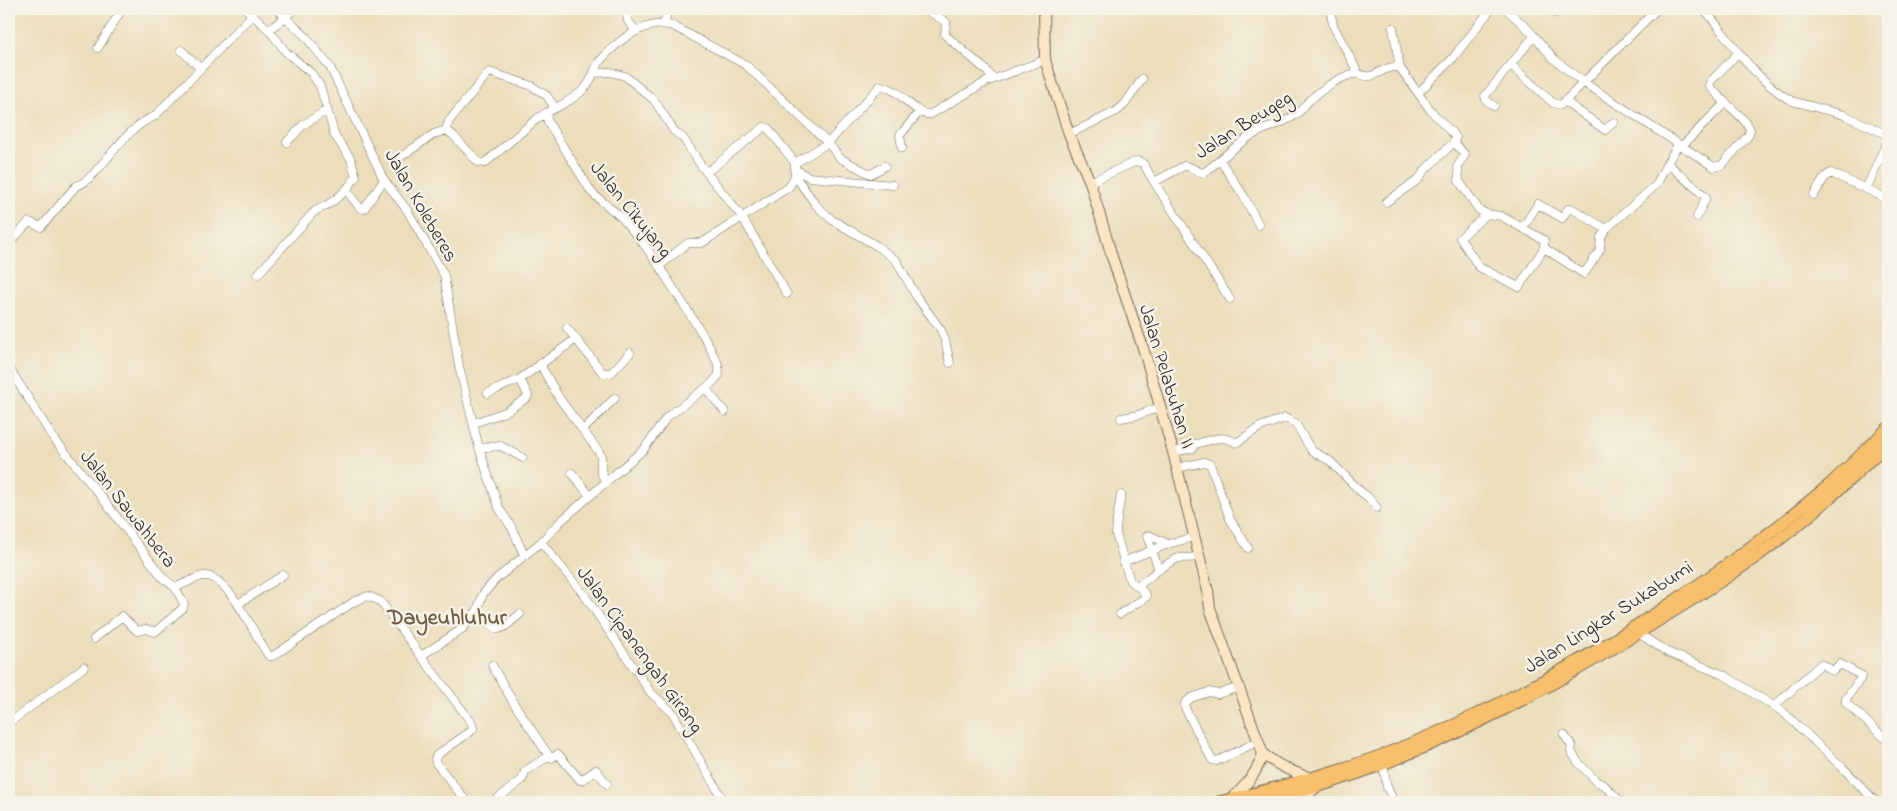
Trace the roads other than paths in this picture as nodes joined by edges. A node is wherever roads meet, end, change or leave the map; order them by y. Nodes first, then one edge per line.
1 (122, 9) edge
2 (246, 9) edge
3 (277, 9) edge
4 (294, 9) edge
5 (626, 9) edge
6 (668, 9) edge
7 (910, 9) edge
8 (1044, 9) edge
9 (1330, 9) edge
10 (1491, 9) edge
11 (1506, 9) edge
12 (1658, 9) edge
13 (1704, 9) edge
14 (252, 15) junction
15 (285, 17) junction
16 (668, 25) junction
17 (1393, 28) dead end
18 (269, 30) junction
19 (636, 30) junction
20 (1534, 36) junction
21 (98, 48) dead end
22 (181, 50) dead end
23 (1738, 53) junction
24 (1045, 60) junction
25 (1511, 65) junction
26 (200, 68) junction
27 (1400, 68) junction
28 (594, 73) junction
29 (1358, 73) junction
30 (993, 79) junction
31 (1142, 79) dead end
32 (1583, 82) junction
33 (1418, 93) junction
34 (1565, 101) junction
35 (1725, 103) junction
36 (1494, 106) dead end
37 (555, 108) junction
38 (327, 110) junction
39 (920, 112) junction
40 (546, 113) junction
41 (1614, 122) dead end
42 (446, 130) junction
43 (1069, 134) junction
44 (1888, 135) edge
45 (1888, 140) edge
46 (286, 142) dead end
47 (1454, 142) junction
48 (828, 143) junction
49 (1680, 146) junction
50 (902, 148) dead end
51 (396, 160) dead end
52 (1220, 160) junction
53 (1667, 163) junction
54 (885, 166) dead end
55 (795, 170) junction
56 (707, 172) junction
57 (384, 180) junction
58 (1090, 182) junction
59 (1154, 182) junction
60 (893, 185) dead end
61 (1866, 189) junction
62 (346, 190) junction
63 (1814, 195) dead end
64 (1888, 199) edge
65 (1386, 202) dead end
66 (1487, 214) junction
67 (742, 217) junction
68 (1697, 217) dead end
69 (1259, 225) dead end
70 (1523, 227) junction
71 (1606, 228) junction
72 (9, 243) edge
73 (1544, 248) junction
74 (659, 266) junction
75 (258, 274) dead end
76 (787, 294) dead end
77 (1230, 299) dead end
78 (567, 328) dead end
79 (576, 339) junction
80 (630, 353) dead end
81 (950, 363) dead end
82 (540, 364) junction
83 (9, 368) edge
84 (520, 379) junction
85 (706, 389) junction
86 (488, 393) dead end
87 (616, 398) dead end
88 (1160, 407) junction
89 (725, 412) dead end
90 (1121, 418) dead end
91 (474, 423) junction
92 (1888, 428) edge
93 (583, 430) junction
94 (1888, 443) edge
95 (479, 448) junction
96 (1173, 452) junction
97 (523, 458) dead end
98 (1177, 468) junction
99 (572, 473) dead end
100 (606, 483) junction
101 (1122, 495) dead end
102 (590, 496) junction
103 (1377, 508) dead end
104 (1194, 538) junction
105 (541, 542) junction
106 (1168, 544) junction
107 (1248, 548) dead end
108 (1152, 551) junction
109 (524, 554) junction
110 (1199, 556) junction
111 (1123, 562) junction
112 (1159, 570) junction
113 (283, 575) dead end
114 (1138, 586) junction
115 (175, 587) junction
116 (238, 604) junction
117 (477, 611) junction
118 (520, 614) dead end
119 (1120, 614) dead end
120 (1632, 634) junction
121 (94, 639) dead end
122 (421, 656) junction
123 (492, 665) dead end
124 (84, 667) dead end
125 (1570, 669) junction
126 (1240, 687) junction
127 (1773, 707) junction
128 (9, 724) edge
129 (1564, 735) dead end
130 (1259, 741) junction
131 (1888, 741) edge
132 (1263, 754) junction
133 (549, 756) junction
134 (1383, 764) junction
135 (1318, 783) junction
136 (607, 784) dead end
137 (722, 801) edge
138 (1224, 801) edge
139 (467, 802) edge
140 (494, 802) edge
141 (1259, 802) edge
142 (1300, 802) edge
143 (1394, 802) edge
144 (1621, 802) edge
145 (1876, 802) edge

1 - 21 street
2 - 14 street
3 - 15 street, Jalan Koleberes
4 - 15 street
5 - 19 street
6 - 16 street
7 - 30 street
8 - 24 main road, Jalan Pelabuhan II
9 - 29 street
10 - 33 street
11 - 20 street
12 - 32 street
13 - 23 street
14 - 18 street
14 - 26 street
15 - 18 street
15 - 57 street, Jalan Koleberes
16 - 19 street
16 - 48 street
17 - 27 street
18 - 38 street
19 - 28 street
20 - 25 street
20 - 32 street
22 - 26 street
23 - 35 street
23 - 44 street
24 - 30 street
24 - 43 main road, Jalan Pelabuhan II
25 - 34 street
25 - 36 street
26 - 72 street
27 - 29 street, Jalan Beugeg
27 - 33 street
28 - 37 street
28 - 56 street
29 - 52 street, Jalan Beugeg
30 - 39 street
31 - 43 street
32 - 34 street
32 - 49 street
33 - 47 street
34 - 41 street
35 - 49 street
35 - 49 street
37 - 40 street
37 - 42 street
38 - 46 street
38 - 62 street
39 - 48 street
39 - 50 street
40 - 42 street
40 - 74 street, Jalan Cikujang
42 - 51 street
43 - 58 main road, Jalan Pelabuhan II
45 - 61 street
47 - 65 street
47 - 66 street
48 - 54 street
48 - 55 street
49 - 53 street
52 - 59 street, Jalan Beugeg
52 - 69 street
53 - 68 street
53 - 71 street
55 - 56 street
55 - 60 street
55 - 67 street
55 - 81 street
56 - 67 street
57 - 62 street
57 - 91 street, Jalan Koleberes
58 - 59 street
58 - 88 main road, Jalan Pelabuhan II
59 - 77 street
61 - 63 street
61 - 64 street
62 - 75 street
66 - 70 street
66 - 73 street
67 - 74 street
67 - 76 street
70 - 71 street
70 - 73 street
71 - 73 street
74 - 85 street, Jalan Cikujang
78 - 79 street
79 - 80 street
79 - 82 street
82 - 84 street
82 - 93 street
83 - 115 street, Jalan Sawahbera
84 - 86 street
84 - 91 street
85 - 89 street
85 - 100 street, Jalan Cikujang
87 - 93 street
88 - 90 street
88 - 96 main road, Jalan Pelabuhan II
91 - 95 street, Jalan Koleberes
92 - 120 main road, Jalan Lingkar Sukabumi
93 - 100 street
94 - 120 main road, Jalan Lingkar Sukabumi
95 - 97 street
95 - 109 street, Jalan Koleberes
96 - 98 main road, Jalan Pelabuhan II
96 - 103 street
98 - 104 main road, Jalan Pelabuhan II
98 - 107 street
99 - 102 street
100 - 102 street, Jalan Cikujang
101 - 111 street
102 - 105 street, Jalan Cikujang
104 - 106 street
104 - 110 main road, Jalan Pelabuhan II
105 - 109 street, Jalan Cikujang
105 - 137 street, Jalan Cipanengah Girang
106 - 108 street
106 - 108 street
108 - 111 street
108 - 112 street
109 - 117 street
110 - 112 street
110 - 126 main road, Jalan Pelabuhan II
111 - 114 street
112 - 114 street
113 - 116 street
114 - 119 street
115 - 116 street, Jalan Sawahbera
115 - 121 street
116 - 122 street, Jalan Sawahbera
117 - 118 street
117 - 122 street
120 - 125 main road, Jalan Lingkar Sukabumi
120 - 127 street
122 - 139 street
123 - 133 street
124 - 128 street
125 - 134 main road, Jalan Lingkar Sukabumi
125 - 135 main road, Jalan Lingkar Sukabumi
126 - 130 main road, Jalan Pelabuhan II
126 - 130 street
127 - 131 street
127 - 145 street
129 - 144 street
130 - 132 main road, Jalan Pelabuhan II
132 - 135 main road
132 - 138 main road
133 - 136 street
133 - 140 street
134 - 135 main road, Jalan Lingkar Sukabumi
134 - 143 street
135 - 138 main road
135 - 141 main road
135 - 142 main road

